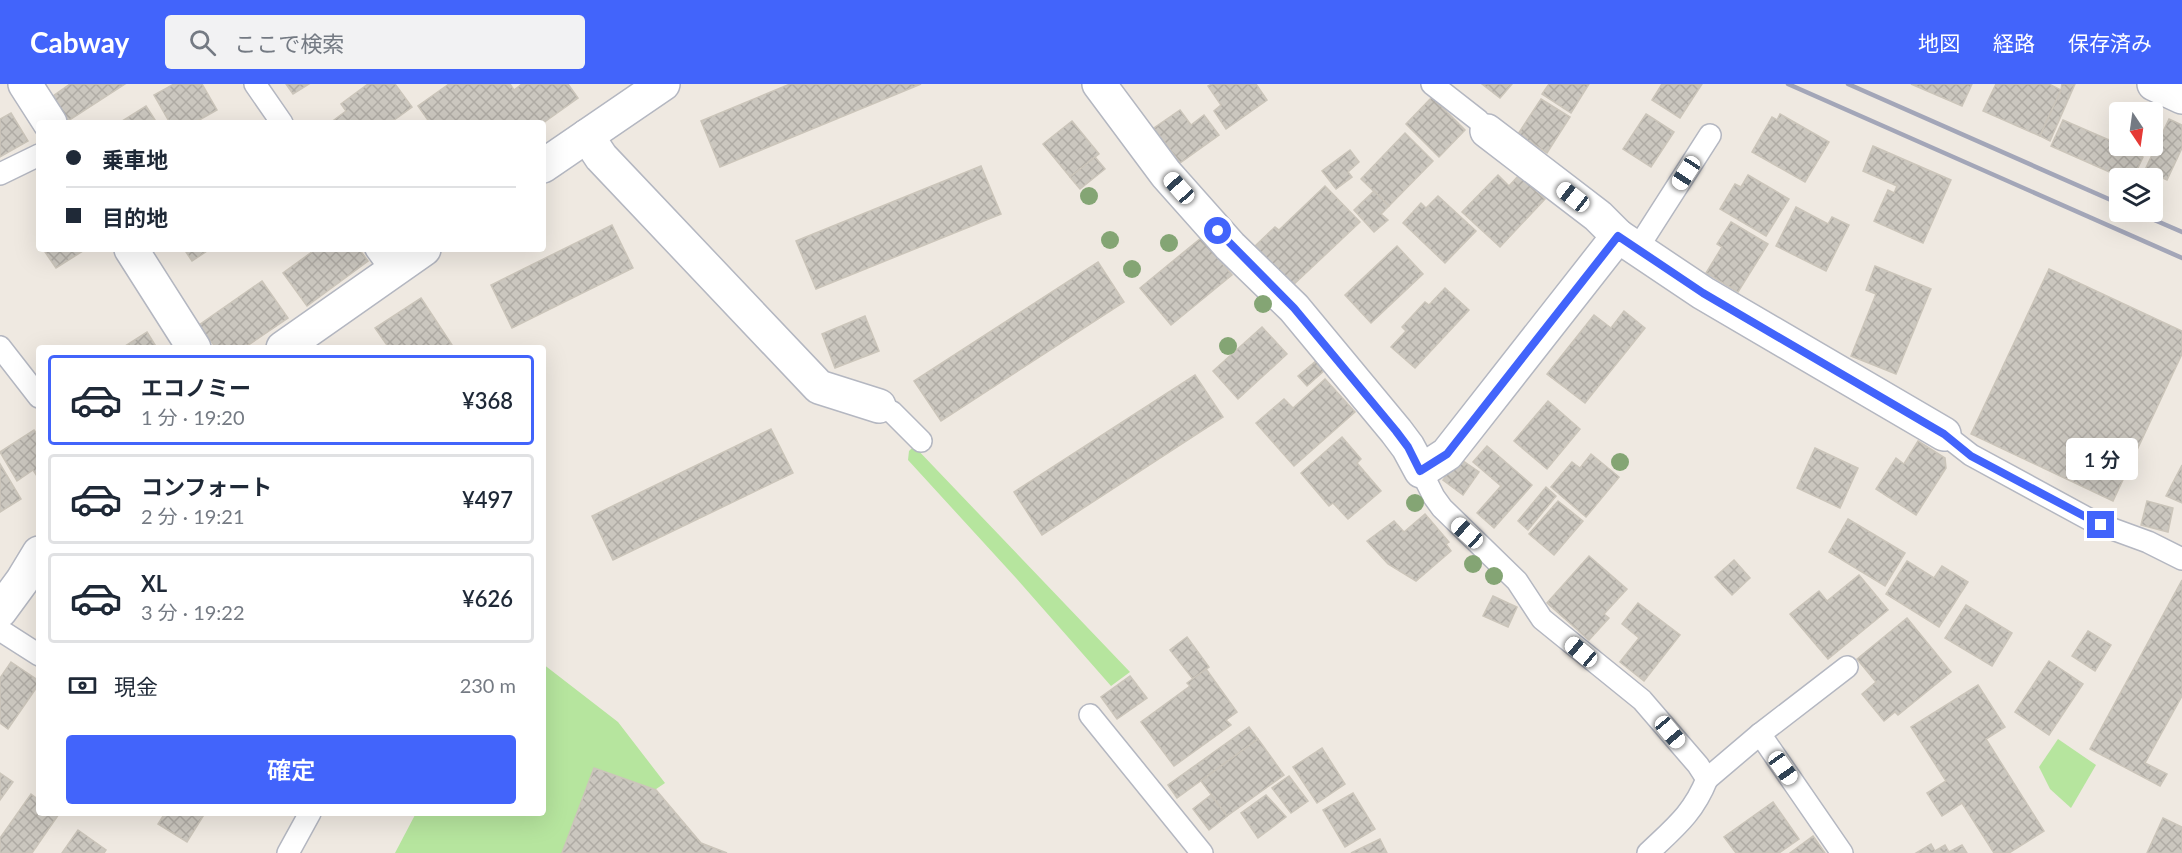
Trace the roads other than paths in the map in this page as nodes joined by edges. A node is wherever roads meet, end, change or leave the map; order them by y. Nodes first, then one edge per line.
1 (25, 84) edge
2 (255, 84) edge
3 (663, 84) edge
4 (1099, 84) edge
5 (1432, 84) edge
6 (2154, 84) edge
7 (2182, 97) edge
8 (48, 120) edge
9 (280, 120) edge
10 (1487, 131) joint
11 (1710, 135) dead end
12 (586, 136) junction
13 (36, 156) edge
14 (546, 164) edge
15 (0, 174) edge
16 (1628, 242) junction
17 (133, 252) edge
18 (413, 252) edge
19 (384, 260) edge
20 (192, 345) edge
21 (286, 345) edge
22 (0, 347) edge
23 (36, 393) edge
24 (879, 406) joint
25 (1944, 434) joint
26 (921, 441) dead end
27 (1420, 471) junction
28 (36, 558) edge
29 (2182, 559) edge
30 (0, 611) edge
31 (0, 630) edge
32 (36, 653) edge
33 (1848, 667) dead end
34 (1090, 715) dead end
35 (1760, 734) junction
36 (1707, 779) junction
37 (308, 816) edge
38 (288, 853) edge
39 (1202, 853) edge
40 (1648, 853) edge
41 (1842, 853) edge

1 - 8 street
2 - 9 lane
3 - 12 street
4 - 27 street
5 - 10 lane
6 - 7 street
10 - 16 street
11 - 16 lane
12 - 14 street
12 - 24 street
13 - 15 lane
16 - 25 street
16 - 27 street
17 - 20 street
18 - 19 street
19 - 21 street
22 - 23 lane
24 - 26 lane
25 - 29 lane
27 - 36 lane
28 - 30 street
31 - 32 lane
33 - 35 lane
34 - 39 lane
35 - 36 lane
35 - 41 lane
36 - 40 lane
37 - 38 lane

